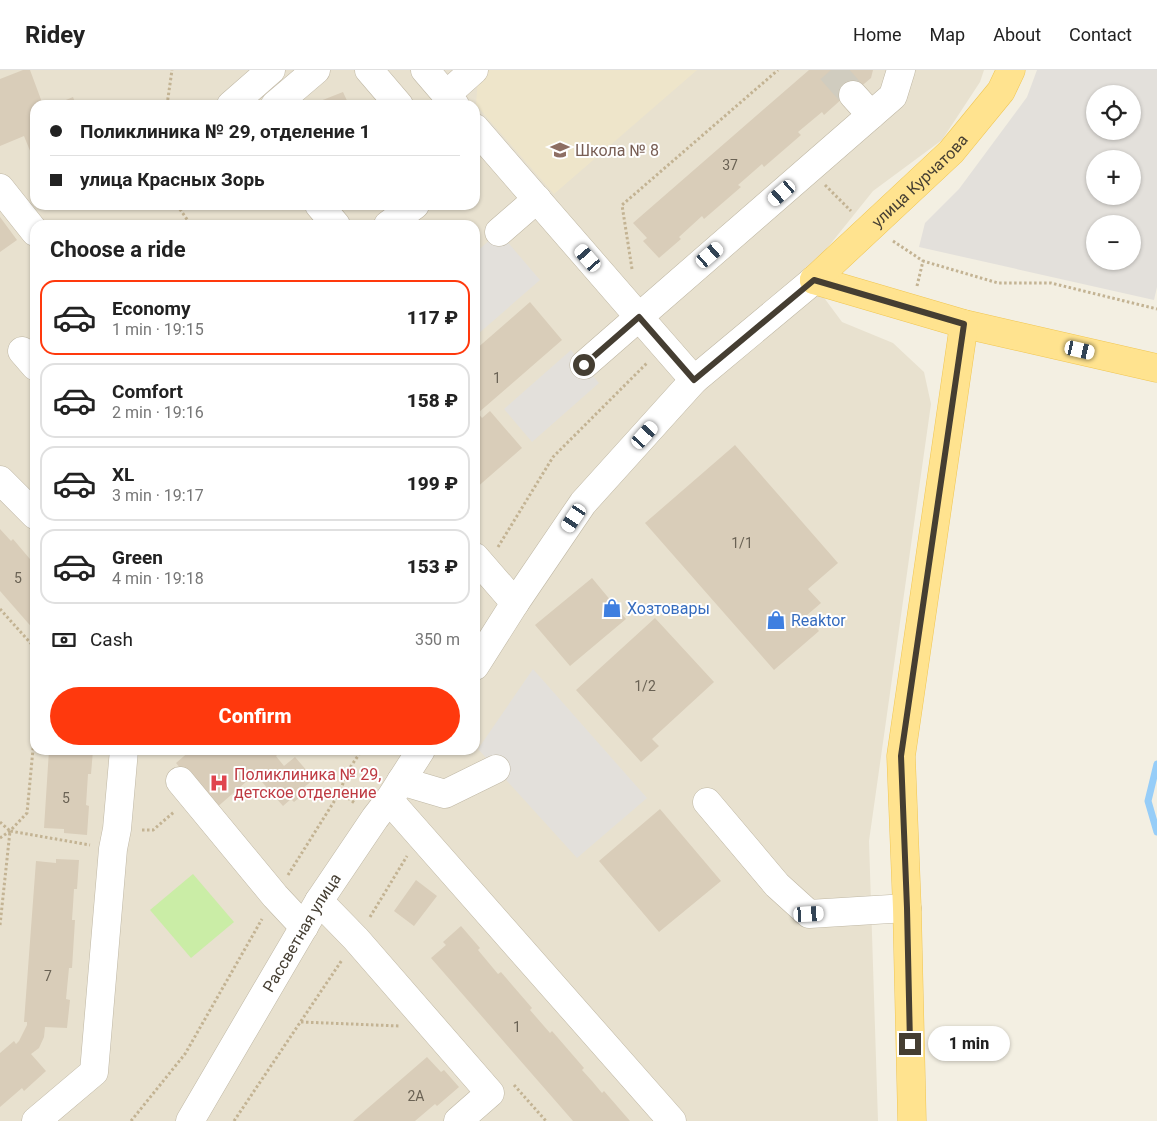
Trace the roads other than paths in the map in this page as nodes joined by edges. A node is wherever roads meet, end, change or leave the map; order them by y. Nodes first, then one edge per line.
1 (271, 70) edge
2 (316, 70) edge
3 (369, 70) edge
4 (424, 70) edge
5 (474, 70) edge
6 (901, 70) edge
7 (1010, 70) edge
8 (853, 95) tunnel mouth
9 (236, 100) edge
10 (281, 100) edge
11 (395, 100) edge
12 (450, 100) edge
13 (871, 115) junction
14 (480, 145) edge
15 (0, 188) edge
16 (537, 199) junction
17 (323, 210) edge
18 (408, 210) edge
19 (332, 220) edge
20 (395, 220) edge
21 (30, 226) edge
22 (499, 232) dead end
23 (814, 280) junction
24 (639, 317) junction
25 (964, 324) junction
26 (584, 365) dead end
27 (1157, 368) edge
28 (694, 380) junction
29 (0, 480) edge
30 (30, 510) edge
31 (480, 562) edge
32 (515, 603) junction
33 (480, 658) edge
34 (123, 755) edge
35 (418, 755) edge
36 (496, 769) dead end
37 (186, 788) road end
38 (395, 791) junction
39 (707, 802) dead end
40 (319, 901) junction
41 (907, 908) junction
42 (304, 926) junction
43 (36, 1121) edge
44 (190, 1121) edge
45 (458, 1121) edge
46 (672, 1121) edge
47 (912, 1121) edge

1 - 9 street
2 - 10 street
3 - 11 street
4 - 12 street
5 - 12 street
6 - 13 street
7 - 23 main road, улица Курчатова
8 - 13 street
13 - 24 street
14 - 16 street
15 - 21 street
16 - 22 street
16 - 24 street
17 - 19 street
18 - 20 street
23 - 25 main road
23 - 28 street
24 - 26 street
24 - 28 street
25 - 27 main road
25 - 41 main road
28 - 32 street
29 - 30 street
31 - 32 street
32 - 33 street
34 - 43 street
35 - 38 street, Рассветная улица
36 - 38 street
37 - 42 street
38 - 40 street, Рассветная улица
38 - 46 street
39 - 41 street
40 - 42 street, Рассветная улица
40 - 45 street
41 - 47 main road
42 - 44 street, Рассветная улица

